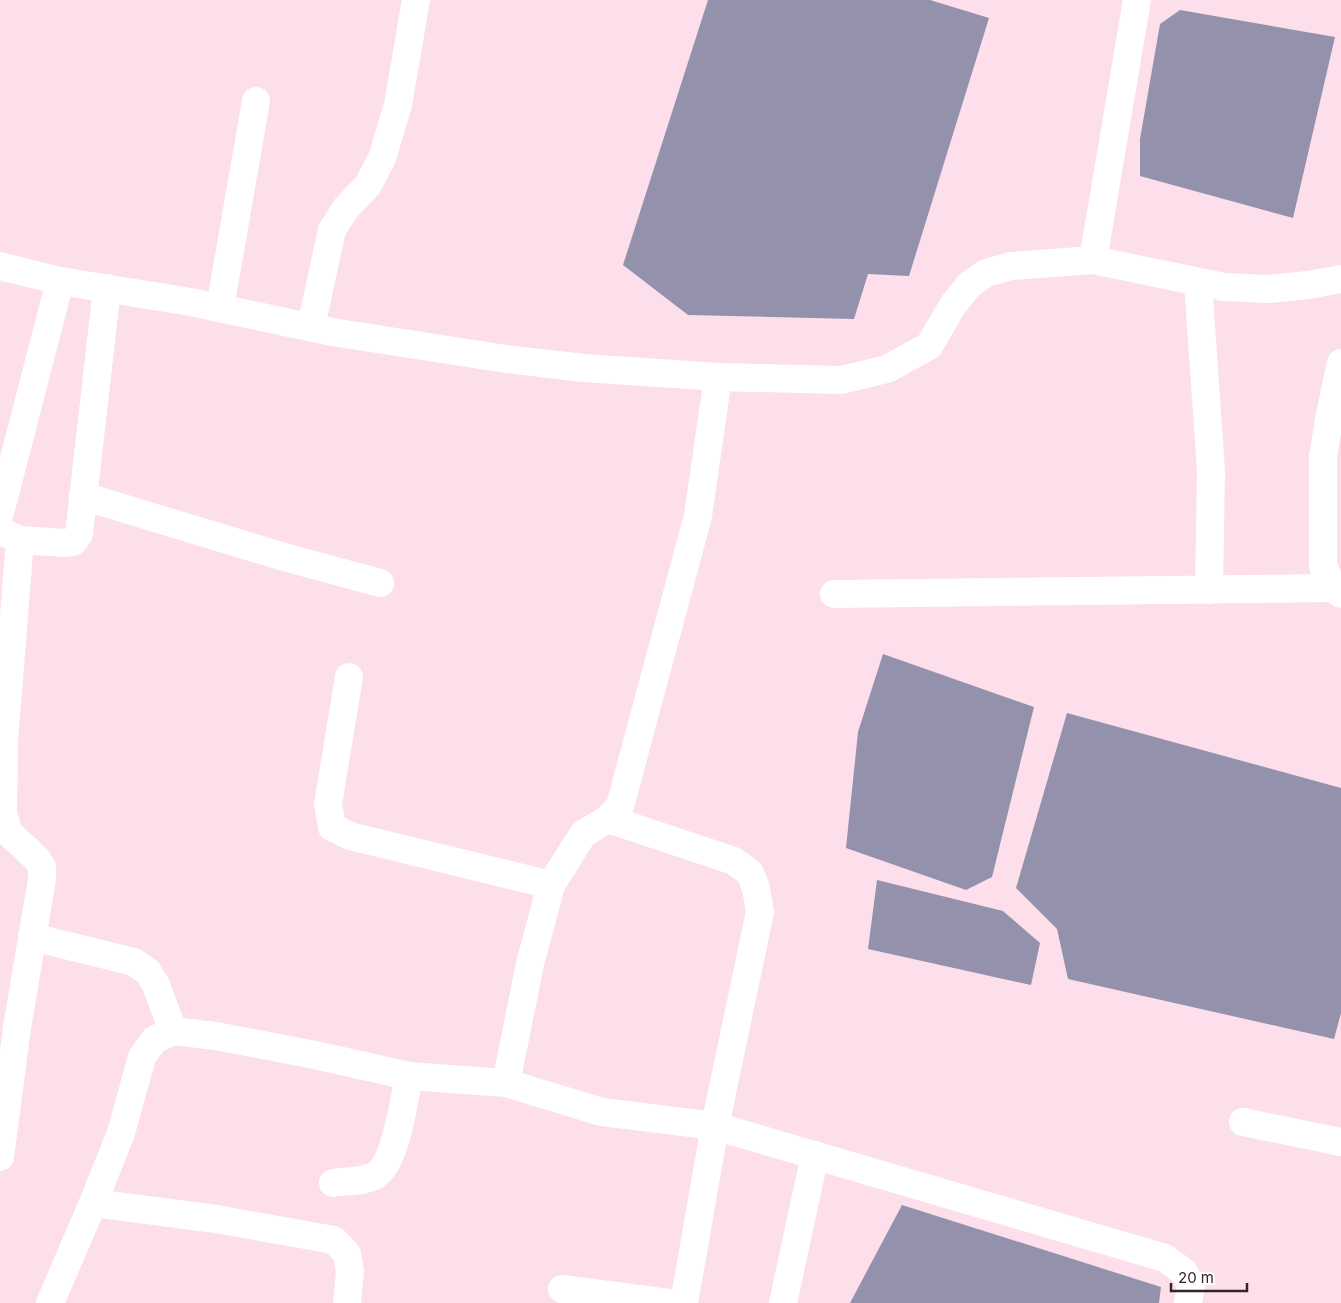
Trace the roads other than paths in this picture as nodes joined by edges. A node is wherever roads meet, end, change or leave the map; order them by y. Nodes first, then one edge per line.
1 (416, 0) edge
2 (1137, 0) edge
3 (256, 101) dead end
4 (1093, 260) junction
5 (0, 266) edge
6 (1341, 279) edge
7 (60, 281) junction
8 (1198, 282) junction
9 (107, 288) junction
10 (220, 308) junction
11 (312, 328) junction
12 (1341, 363) edge
13 (718, 377) junction
14 (8, 454) edge
15 (83, 496) junction
16 (0, 513) edge
17 (10, 535) edge
18 (380, 583) dead end
19 (1209, 590) junction
20 (1337, 591) edge
21 (834, 594) dead end
22 (349, 677) dead end
23 (2, 742) edge
24 (608, 819) junction
25 (551, 885) junction
26 (32, 938) junction
27 (173, 1031) junction
28 (409, 1076) junction
29 (506, 1083) junction
30 (1243, 1122) dead end
31 (715, 1126) junction
32 (1341, 1142) edge
33 (815, 1155) junction
34 (0, 1157) edge
35 (333, 1183) dead end
36 (93, 1203) junction
37 (562, 1289) dead end
38 (50, 1303) edge
39 (347, 1303) edge
40 (669, 1303) edge
41 (684, 1303) edge
42 (783, 1303) edge
43 (1188, 1303) edge

1 - 11 street
2 - 4 street
3 - 10 street
4 - 8 street
4 - 13 street
5 - 7 street
6 - 8 street
7 - 9 street
7 - 14 street
8 - 19 street
9 - 10 street
9 - 15 street
10 - 11 street
11 - 13 street
12 - 20 street
13 - 24 street
14 - 16 street
15 - 17 street
15 - 18 street
17 - 23 street
19 - 20 street
19 - 21 street
22 - 25 street
23 - 26 street
24 - 25 street
24 - 31 street
25 - 29 street
26 - 27 street
26 - 34 street
27 - 28 street
27 - 36 street
28 - 29 street
28 - 35 street
29 - 31 street
30 - 32 street
31 - 33 street
31 - 41 street
33 - 42 street
33 - 43 street
36 - 38 street
36 - 39 street
37 - 40 street

